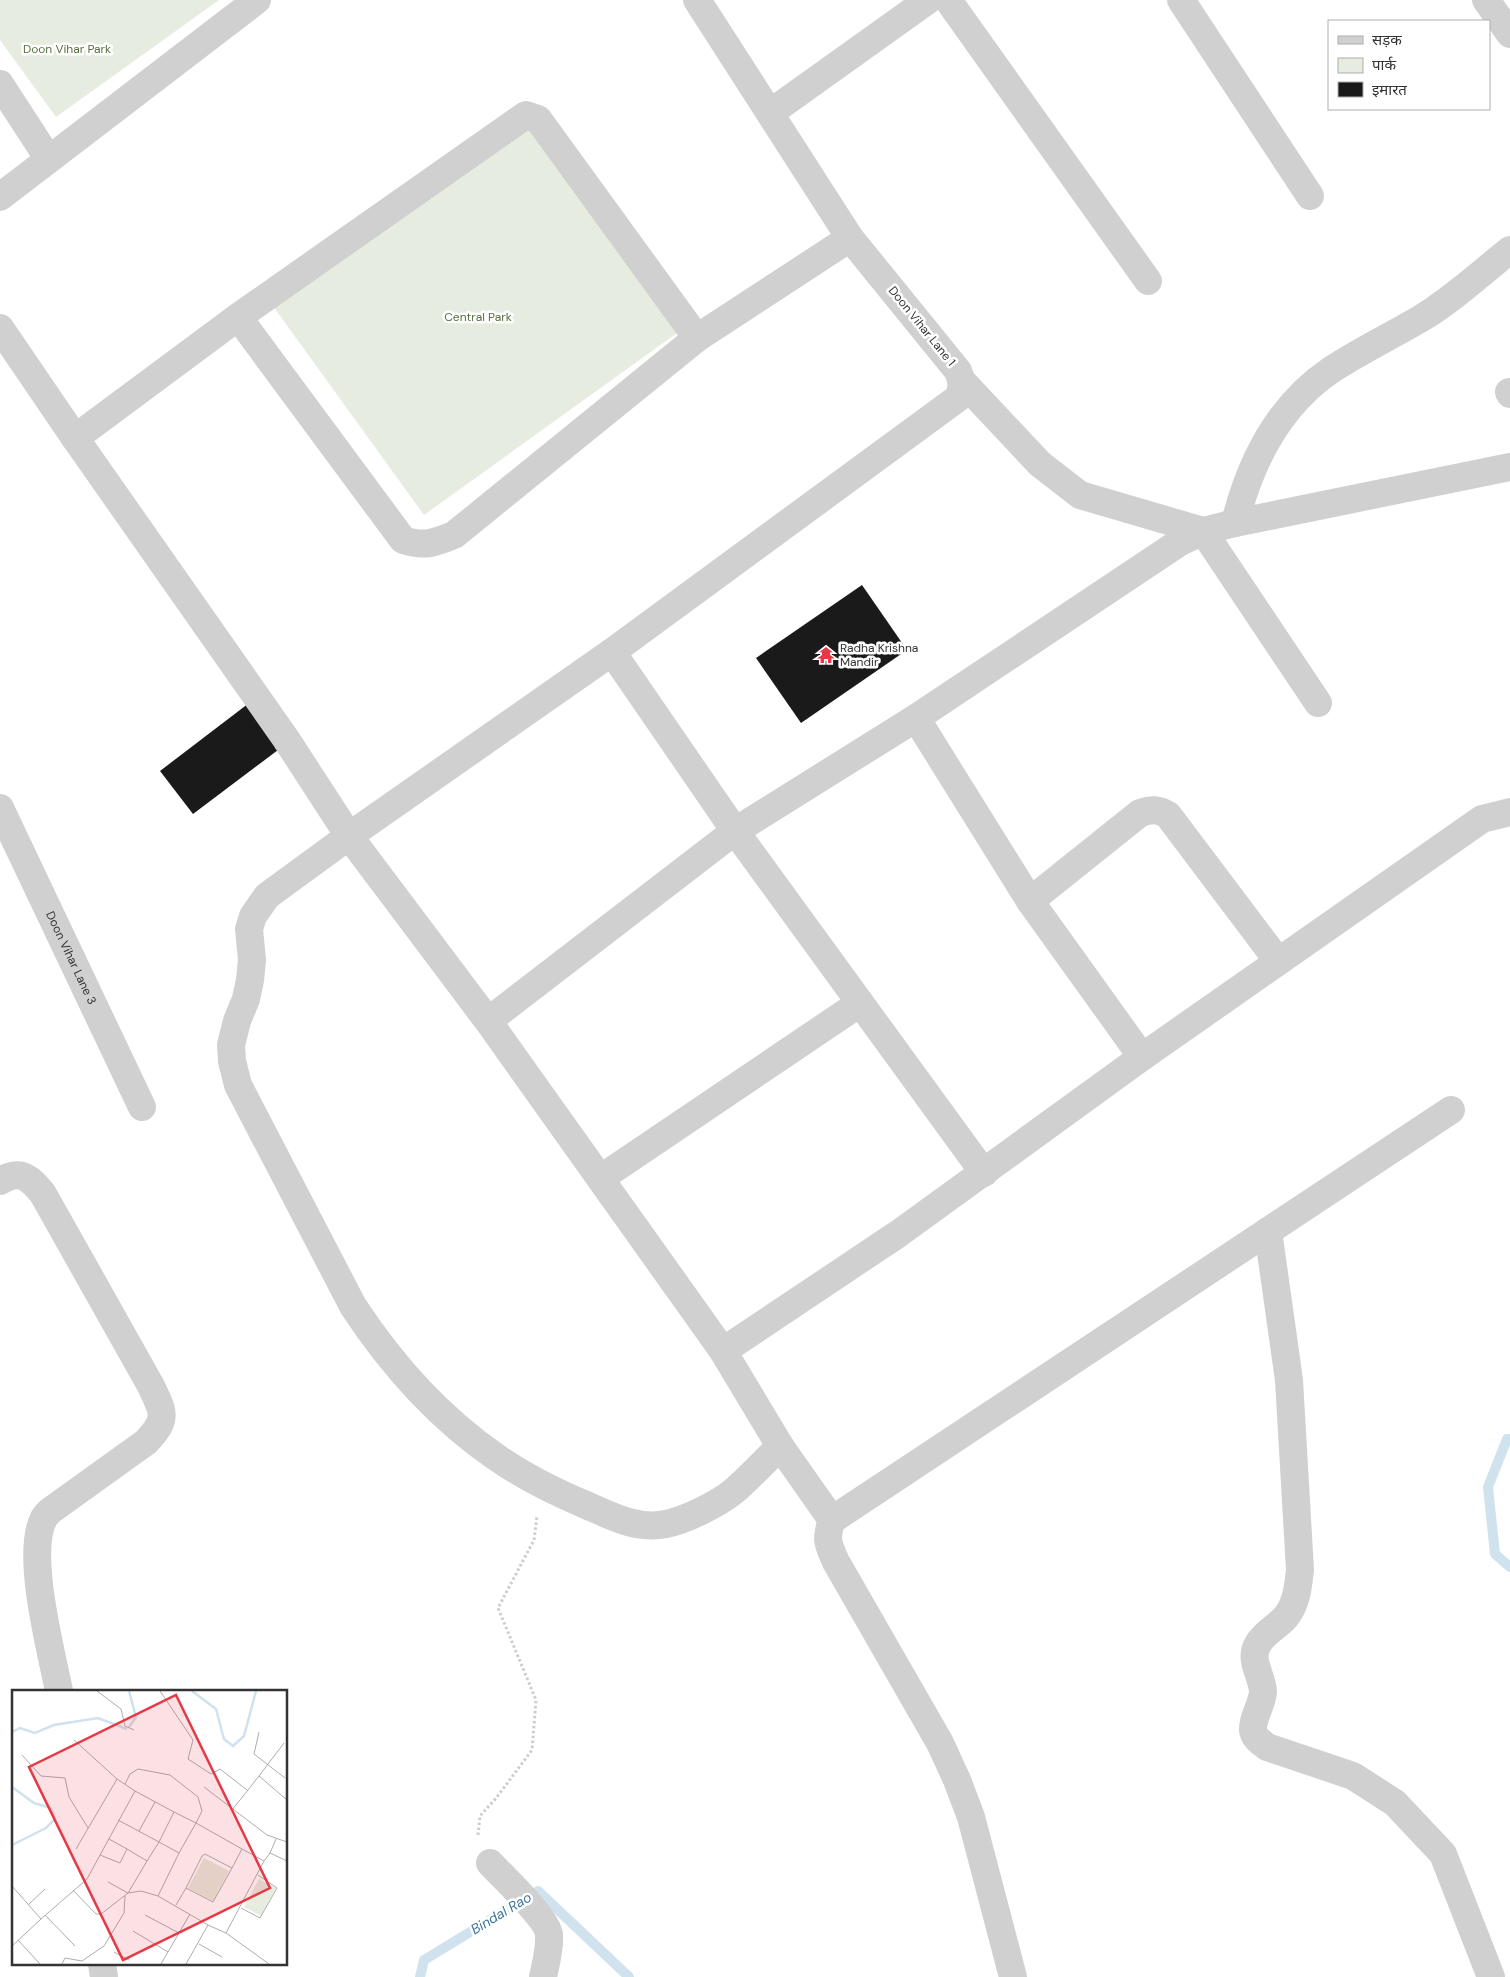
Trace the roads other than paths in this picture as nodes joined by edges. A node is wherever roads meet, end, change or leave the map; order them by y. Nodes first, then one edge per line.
1 (257, 0) edge
2 (697, 0) edge
3 (928, 0) edge
4 (948, 0) edge
5 (1181, 0) edge
6 (1486, 0) edge
7 (1510, 34) edge
8 (0, 84) edge
9 (770, 113) junction
10 (48, 158) junction
11 (1310, 196) dead end
12 (0, 197) edge
13 (850, 238) junction
14 (1510, 250) edge
15 (1148, 281) dead end
16 (238, 317) junction
17 (0, 328) edge
18 (696, 338) junction
19 (962, 381) junction
20 (75, 438) junction
21 (1510, 467) edge
22 (1235, 523) junction
23 (1203, 532) junction
24 (612, 652) junction
25 (1318, 703) dead end
26 (916, 718) junction
27 (0, 808) edge
28 (1510, 812) edge
29 (735, 831) junction
30 (349, 836) junction
31 (1030, 901) junction
32 (1278, 962) junction
33 (860, 1003) junction
34 (488, 1021) junction
35 (1142, 1057) junction
36 (142, 1108) dead end
37 (1451, 1110) dead end
38 (984, 1173) junction
39 (601, 1178) junction
40 (0, 1181) edge
41 (1268, 1231) junction
42 (723, 1351) junction
43 (780, 1446) junction
44 (832, 1520) junction
45 (59, 1690) edge
46 (490, 1863) road end
47 (102, 1964) edge
48 (104, 1977) edge
49 (542, 1977) edge
50 (1013, 1977) edge
51 (1491, 1977) edge

1 - 10 street
2 - 9 street, Doon Vihar Lane 1
3 - 9 street
4 - 15 street
5 - 11 street
6 - 7 street
8 - 10 street
9 - 13 street, Doon Vihar Lane 1
10 - 12 street
13 - 18 street
13 - 19 street, Doon Vihar Lane 1
14 - 22 street
16 - 18 street
16 - 18 street
16 - 20 street
17 - 20 street
19 - 23 street, Doon Vihar Lane 1
19 - 24 street
20 - 30 street
21 - 22 street
22 - 23 street
23 - 25 street
23 - 26 street
24 - 29 street
24 - 30 street
26 - 29 street
26 - 31 street
27 - 36 street, Doon Vihar Lane 3
28 - 32 street
29 - 33 street
29 - 34 street
30 - 34 street
30 - 43 street
31 - 32 street
31 - 35 street
32 - 35 street
33 - 38 street
33 - 39 street
34 - 39 street
35 - 38 street
37 - 41 street
38 - 42 street
39 - 42 street
40 - 45 street
41 - 44 street
41 - 51 street
42 - 43 street
43 - 44 street
44 - 50 street
46 - 49 street
47 - 48 street

